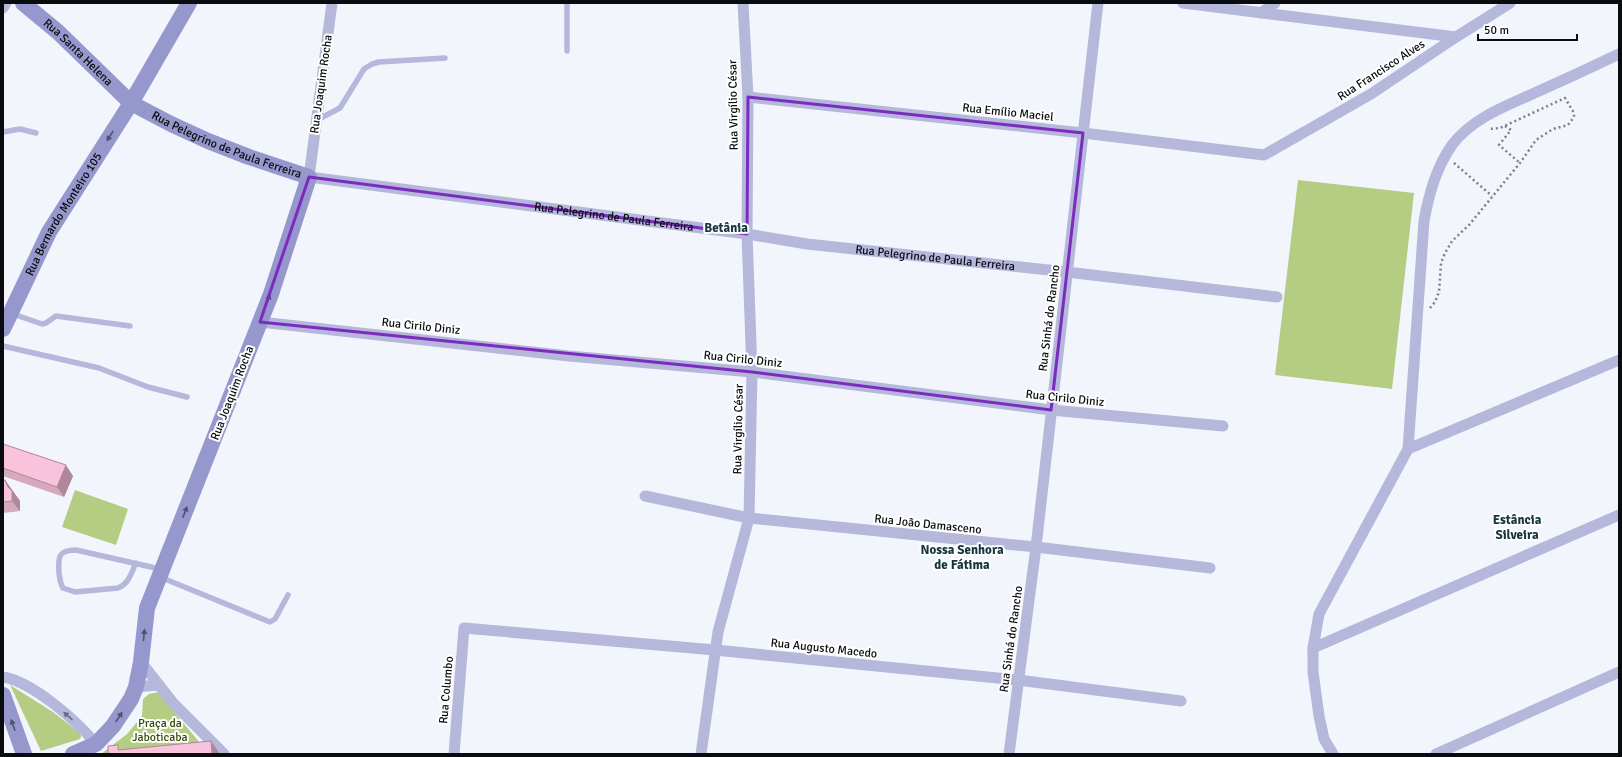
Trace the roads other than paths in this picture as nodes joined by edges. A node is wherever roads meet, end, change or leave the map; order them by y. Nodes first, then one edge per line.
1 (6, 3) edge
2 (23, 3) edge
3 (189, 3) edge
4 (332, 3) edge
5 (567, 3) edge
6 (743, 3) edge
7 (1098, 3) edge
8 (1183, 3) edge
9 (1275, 3) edge
10 (1510, 3) edge
11 (3, 8) edge
12 (1261, 13) junction
13 (1456, 37) junction
14 (567, 51) dead end
15 (1619, 54) edge
16 (445, 58) dead end
17 (748, 97) junction
18 (131, 103) junction
19 (317, 120) junction
20 (3, 132) edge
21 (36, 133) dead end
22 (1083, 133) junction
23 (1264, 155) joint
24 (309, 177) junction
25 (747, 234) junction
26 (1067, 272) junction
27 (1278, 297) dead end
28 (10, 313) junction
29 (260, 322) junction
30 (130, 326) dead end
31 (3, 329) edge
32 (3, 346) edge
33 (1619, 360) edge
34 (752, 372) junction
35 (187, 397) dead end
36 (1051, 410) junction
37 (1223, 426) dead end
38 (1408, 450) junction
39 (645, 496) dead end
40 (1619, 515) edge
41 (748, 518) junction
42 (1036, 548) junction
43 (136, 563) junction
44 (1210, 568) dead end
45 (161, 573) junction
46 (288, 595) dead end
47 (464, 628) joint
48 (1313, 648) junction
49 (715, 650) junction
50 (141, 662) junction
51 (1619, 672) edge
52 (3, 677) edge
53 (1018, 680) junction
54 (159, 685) junction
55 (136, 687) junction
56 (3, 695) edge
57 (1181, 701) dead end
58 (96, 744) junction
59 (24, 754) edge
60 (73, 754) edge
61 (224, 754) edge
62 (454, 754) edge
63 (701, 754) edge
64 (1009, 754) edge
65 (1333, 754) edge
66 (1436, 754) edge

1 - 11 street
2 - 18 main road, Rua Santa Helena
3 - 18 main road, Rua Bernardo Monteiro 105
4 - 19 street, Rua Joaquim Rocha
5 - 14 lane
6 - 17 street, Rua Virgílio César
7 - 22 street, Rua Sinhá do Rancho
8 - 12 street
9 - 12 street
10 - 13 street, Rua Francisco Alves
12 - 13 street
13 - 23 street, Rua Francisco Alves
15 - 38 street
16 - 19 lane
17 - 22 street, Rua Emílio Maciel
17 - 25 street, Rua Virgílio César
18 - 24 main road, Rua Pelegrino de Paula Ferreira
18 -> 28 main road, Rua Bernardo Monteiro 105
19 - 24 street, Rua Joaquim Rocha
20 - 21 lane
22 - 23 street, Rua Emílio Maciel
22 - 26 street, Rua Sinhá do Rancho
24 - 25 street, Rua Pelegrino de Paula Ferreira
29 -> 24 main road, Rua Joaquim Rocha
25 - 26 street, Rua Pelegrino de Paula Ferreira
25 - 34 street, Rua Virgílio César
26 - 27 street, Rua Pelegrino de Paula Ferreira
26 - 36 street, Rua Sinhá do Rancho
28 - 30 lane
28 - 31 main road, Rua Bernardo Monteiro 105
29 - 34 street, Rua Cirilo Diniz
45 -> 29 main road, Rua Joaquim Rocha
32 - 35 lane
33 - 38 street
34 - 36 street, Rua Cirilo Diniz
34 - 41 street, Rua Virgílio César
36 - 37 street, Rua Cirilo Diniz
36 - 42 street, Rua Sinhá do Rancho
38 - 48 street
39 - 41 street, Rua João Damasceno
40 - 48 street
41 - 42 street, Rua João Damasceno
41 - 49 street, Rua Virgílio César
42 - 44 street, Rua João Damasceno
42 - 53 street, Rua Sinhá do Rancho
43 - 43 lane
43 - 45 lane
45 - 46 lane
50 -> 45 main road, Rua Joaquim Rocha
47 - 49 street, Rua Augusto Macedo
47 - 62 street, Rua Columbo
48 - 65 street
49 - 53 street, Rua Augusto Macedo
49 - 63 street, Rua Virgílio César
50 - 54 street
50 - 55 main road, Rua Joaquim Rocha
51 - 66 street
58 -> 52 street
53 - 57 street, Rua Augusto Macedo
53 - 64 street, Rua Sinhá do Rancho
54 - 55 street
54 - 61 street
58 -> 55 main road, Rua Joaquim Rocha
59 -> 56 main road
58 - 60 main road, Rua Joaquim Rocha

